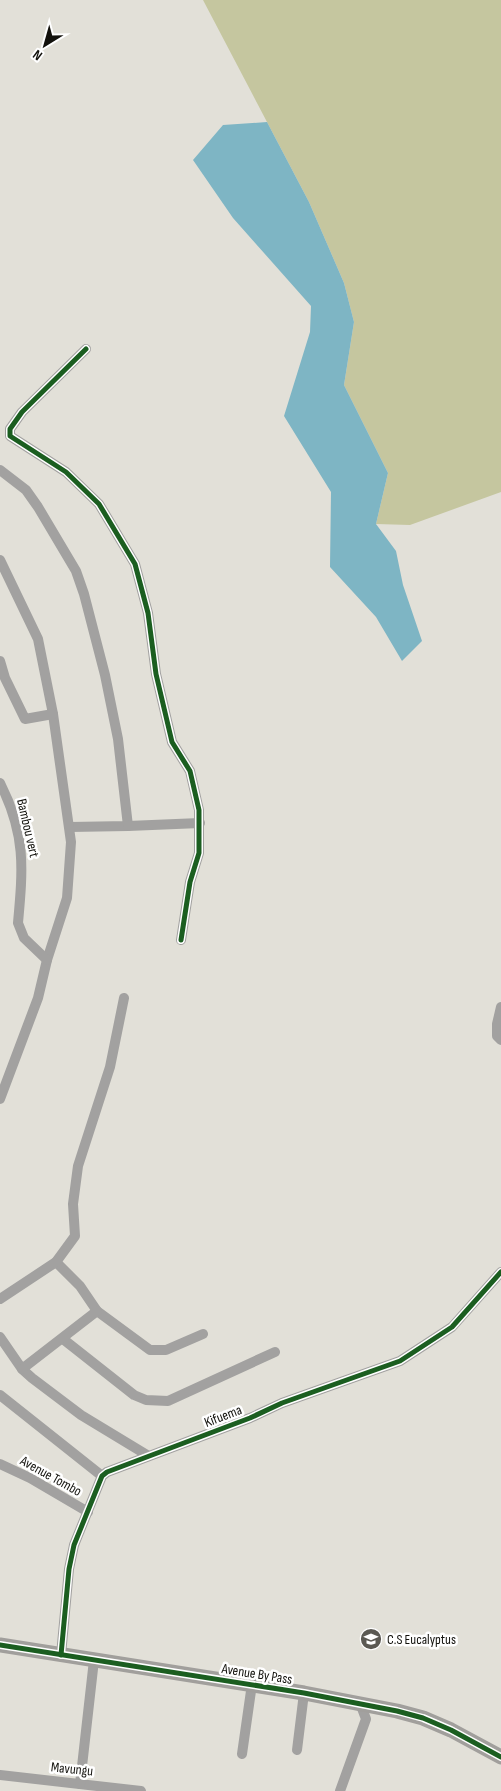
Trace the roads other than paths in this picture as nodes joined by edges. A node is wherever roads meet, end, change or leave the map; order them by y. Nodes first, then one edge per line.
1 (86, 349) dead end
2 (0, 470) edge
3 (0, 560) edge
4 (0, 662) edge
5 (53, 714) junction
6 (0, 783) edge
7 (200, 823) junction
8 (128, 826) junction
9 (70, 828) junction
10 (181, 940) dead end
11 (47, 960) junction
12 (124, 998) dead end
13 (501, 1007) edge
14 (501, 1040) edge
15 (0, 1099) edge
16 (56, 1262) junction
17 (501, 1272) edge
18 (0, 1299) edge
19 (97, 1311) junction
20 (203, 1334) dead end
21 (0, 1337) edge
22 (63, 1340) junction
23 (275, 1352) dead end
24 (22, 1369) junction
25 (0, 1395) edge
26 (147, 1455) junction
27 (0, 1464) edge
28 (102, 1476) junction
29 (88, 1512) junction
30 (0, 1645) edge
31 (62, 1655) junction
32 (94, 1660) junction
33 (252, 1684) junction
34 (304, 1693) junction
35 (360, 1704) junction
36 (297, 1750) dead end
37 (242, 1754) dead end
38 (501, 1757) edge
39 (0, 1774) edge
40 (80, 1784) junction
41 (141, 1791) edge
42 (340, 1791) edge

1 - 7 street
2 - 8 street
3 - 5 street
4 - 5 street
5 - 9 street
6 - 11 street, Bambou vert
7 - 8 street
7 - 10 street
8 - 9 street
9 - 11 street
11 - 15 street
12 - 16 street
13 - 14 street
16 - 18 street
16 - 19 street
17 - 26 street, Kifuema
19 - 20 street
19 - 22 street
21 - 24 street
22 - 23 street
22 - 24 street
24 - 26 street
25 - 28 street
26 - 28 street, Kifuema
27 - 29 street, Avenue Tombo
28 - 29 street
29 - 31 street
30 - 31 highway, Avenue By Pass
31 - 32 highway, Avenue By Pass
32 - 33 highway, Avenue By Pass
32 - 40 street
33 - 34 highway, Avenue By Pass
33 - 37 street
34 - 35 highway, Avenue By Pass
34 - 36 street
35 - 38 highway, Avenue By Pass
35 - 42 street
39 - 40 street, Mavungu
40 - 41 street, Mavungu

